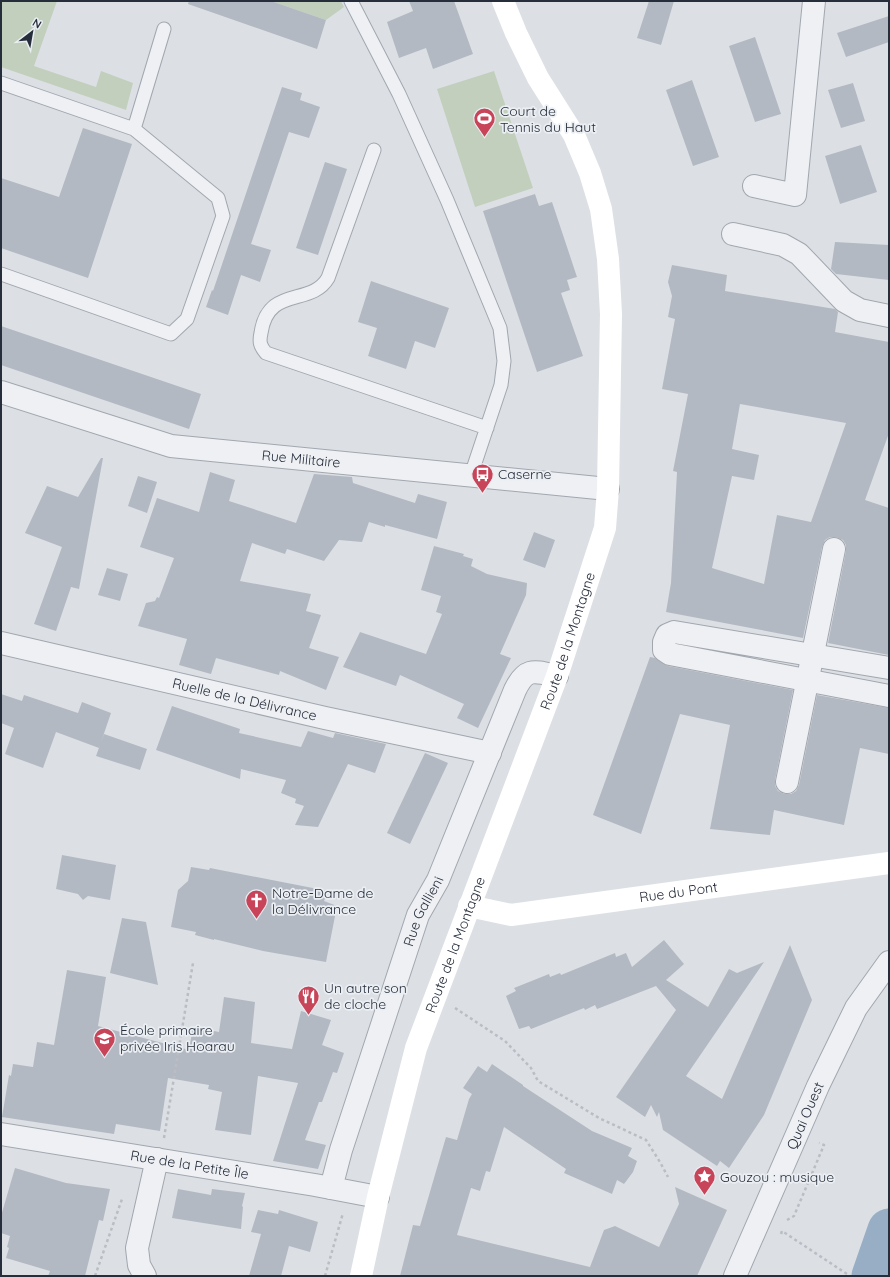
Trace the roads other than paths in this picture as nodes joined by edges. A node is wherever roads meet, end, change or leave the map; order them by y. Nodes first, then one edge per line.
1 (351, 1) edge
2 (503, 1) edge
3 (814, 1) edge
4 (164, 30) dead end
5 (1, 83) edge
6 (134, 129) junction
7 (374, 150) dead end
8 (754, 186) dead end
9 (733, 234) dead end
10 (1, 274) edge
11 (889, 316) edge
12 (1, 392) edge
13 (487, 428) junction
14 (471, 475) junction
15 (608, 489) junction
16 (834, 549) dead end
17 (1, 643) edge
18 (812, 655) junction
19 (889, 668) edge
20 (557, 676) junction
21 (807, 681) junction
22 (889, 696) edge
23 (490, 753) junction
24 (787, 782) dead end
25 (889, 863) edge
26 (469, 906) junction
27 (889, 962) edge
28 (1, 1134) edge
29 (157, 1159) junction
30 (331, 1188) junction
31 (378, 1197) junction
32 (145, 1276) edge
33 (361, 1276) edge
34 (735, 1276) edge

1 - 13 lane
2 - 15 main road, Route de la Montagne
3 - 8 street
4 - 6 lane
5 - 6 lane
6 - 10 lane
7 - 13 lane
9 - 11 street
12 - 14 street, Rue Militaire
13 - 14 lane
14 - 15 street, Rue Militaire
15 - 20 main road, Route de la Montagne
16 - 18 street
17 - 23 street, Ruelle de la Délivrance
18 - 19 street
18 - 21 street
18 - 21 street
20 - 23 street, Rue Gallieni
20 - 26 main road, Route de la Montagne
21 - 22 street
21 - 24 street
23 - 30 street, Rue Gallieni
25 - 26 main road, Rue du Pont
26 - 31 main road, Route de la Montagne
27 - 34 street, Quai Ouest
28 - 29 street, Rue de la Petite Île
29 - 30 street, Rue de la Petite Île
29 - 32 street
30 - 31 street, Rue de la Petite Île
31 - 33 main road, Route de la Montagne

